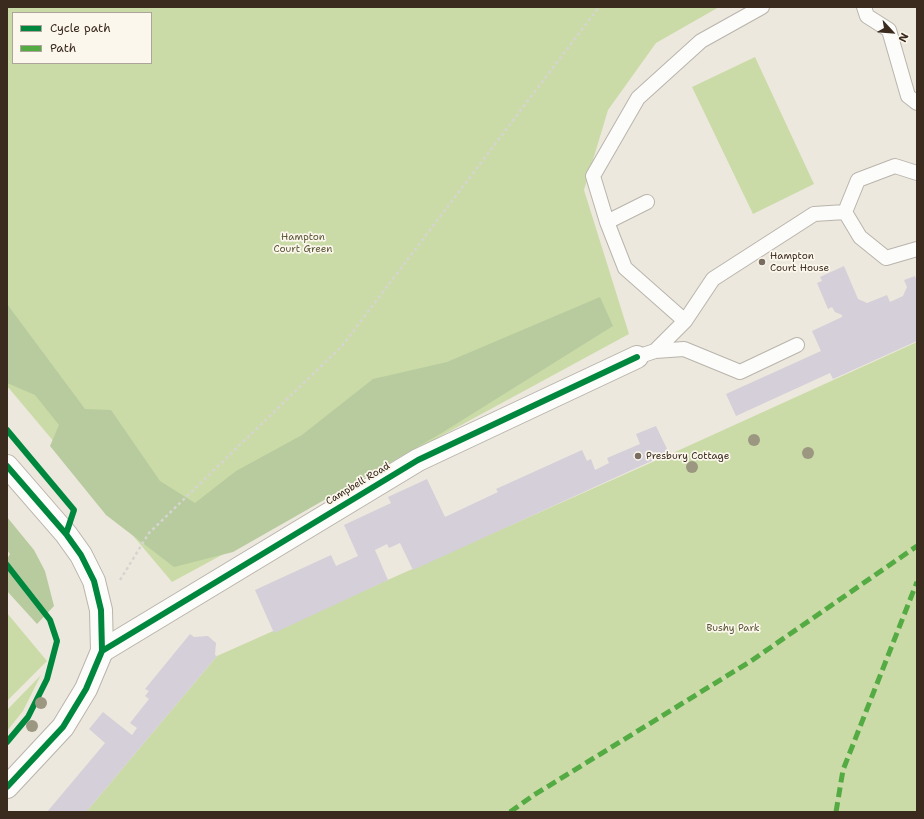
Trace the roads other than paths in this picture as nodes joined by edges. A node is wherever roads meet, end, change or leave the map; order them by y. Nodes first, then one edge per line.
1 (762, 7) edge
2 (864, 7) edge
3 (917, 103) edge
4 (917, 173) edge
5 (647, 202) dead end
6 (845, 212) junction
7 (607, 222) junction
8 (917, 249) edge
9 (685, 321) junction
10 (797, 345) dead end
11 (646, 354) junction
12 (7, 466) edge
13 (102, 650) junction
14 (7, 787) edge

1 - 7 lane
2 - 3 lane
4 - 6 lane
5 - 7 lane
6 - 8 lane
6 - 9 lane
7 - 9 lane
9 - 11 lane
10 - 11 lane
11 - 13 street, Campbell Road
12 - 13 street
13 - 14 street

